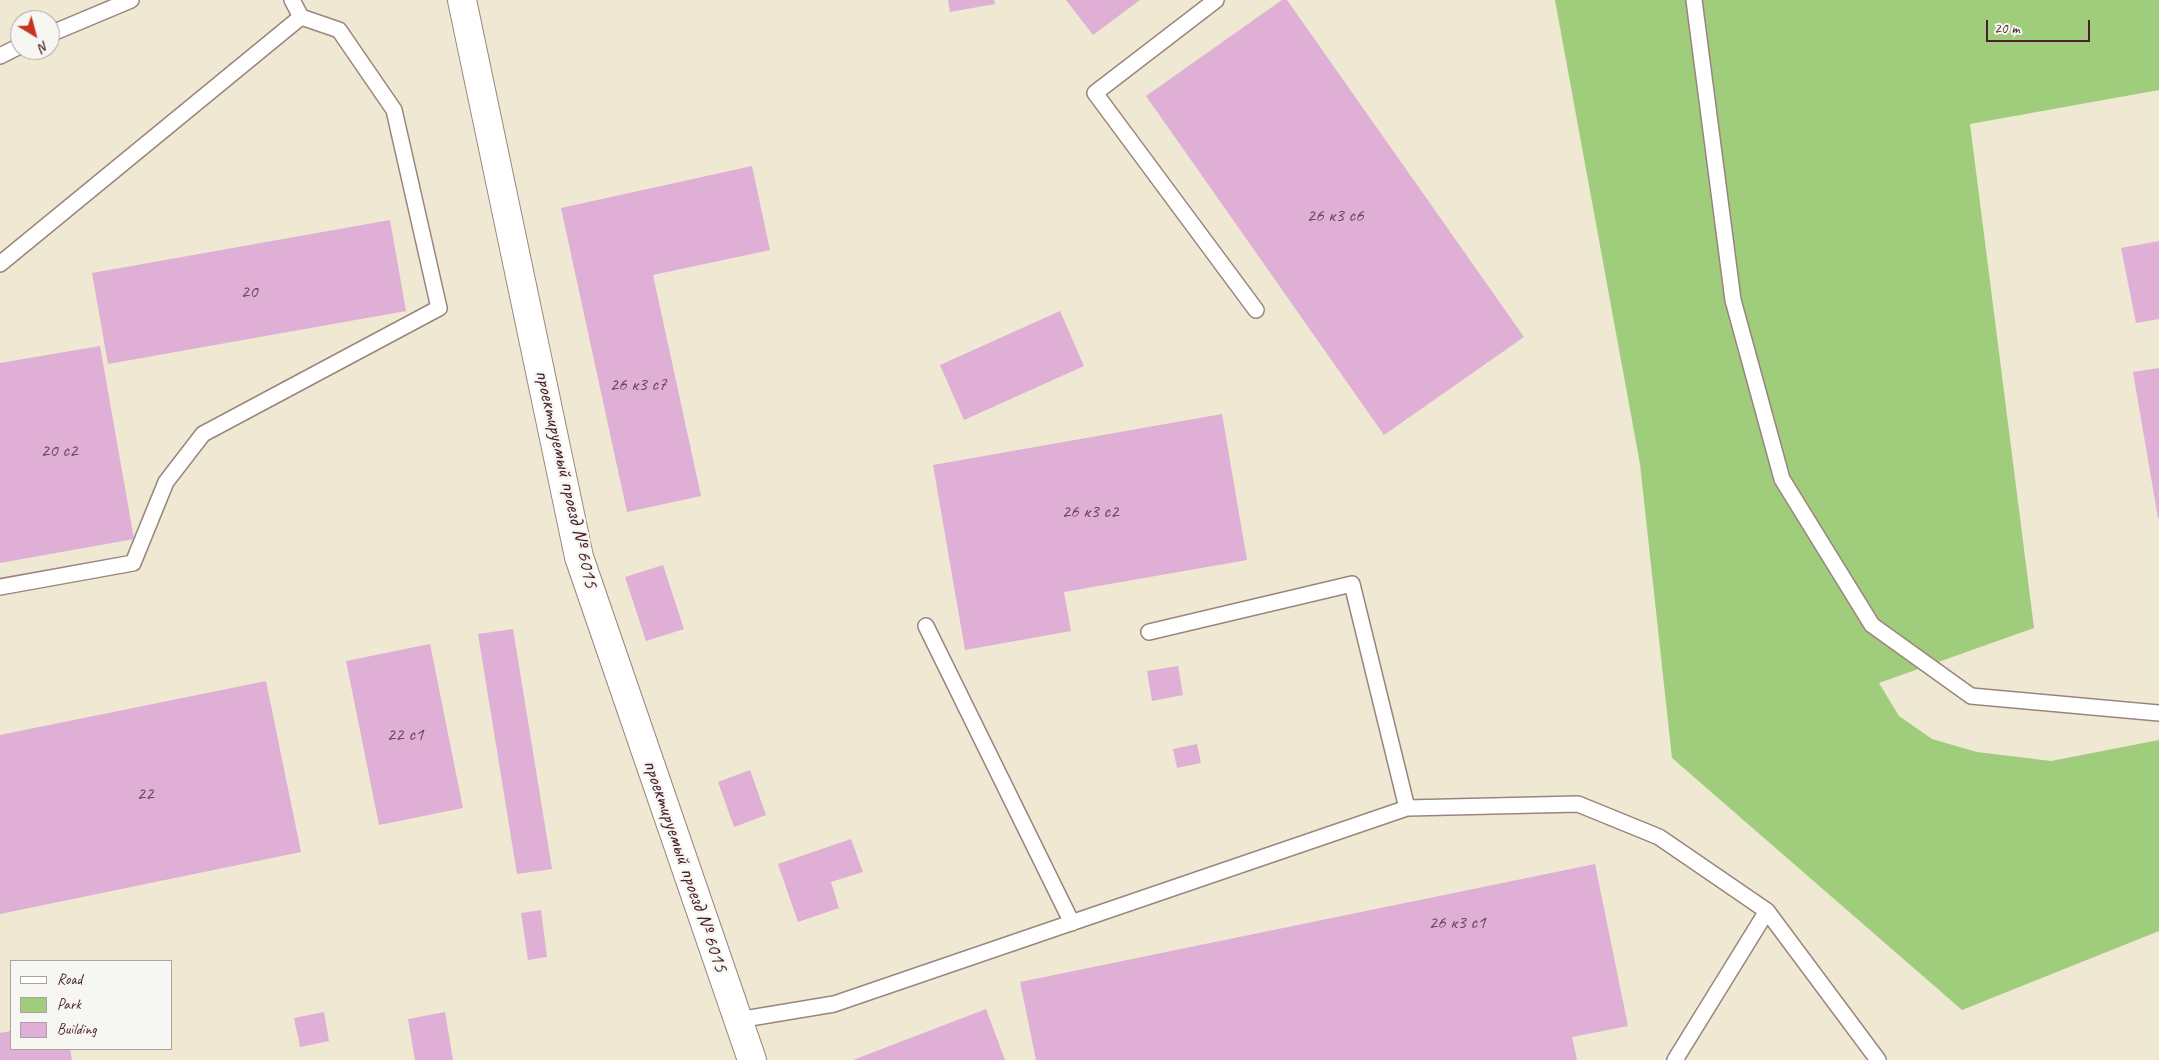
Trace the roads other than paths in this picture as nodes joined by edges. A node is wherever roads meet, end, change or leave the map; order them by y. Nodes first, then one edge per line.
1 (131, 0) edge
2 (292, 0) edge
3 (462, 0) edge
4 (1216, 0) edge
5 (1694, 0) edge
6 (302, 17) junction
7 (60, 30) edge
8 (0, 264) edge
9 (1256, 310) dead end
10 (0, 587) edge
11 (926, 626) dead end
12 (1149, 632) dead end
13 (2159, 713) edge
14 (1407, 808) junction
15 (1767, 911) junction
16 (1072, 923) junction
17 (738, 1020) junction
18 (752, 1060) edge
19 (1675, 1060) edge
20 (1878, 1060) edge

1 - 7 lane
2 - 6 lane
3 - 17 street, проектируемый проезд № 6015
4 - 9 lane
5 - 13 lane
6 - 8 lane
6 - 10 lane
11 - 16 lane
12 - 14 lane
14 - 15 lane
14 - 16 lane
15 - 19 lane
15 - 20 lane
16 - 17 lane
17 - 18 street, проектируемый проезд № 6015

